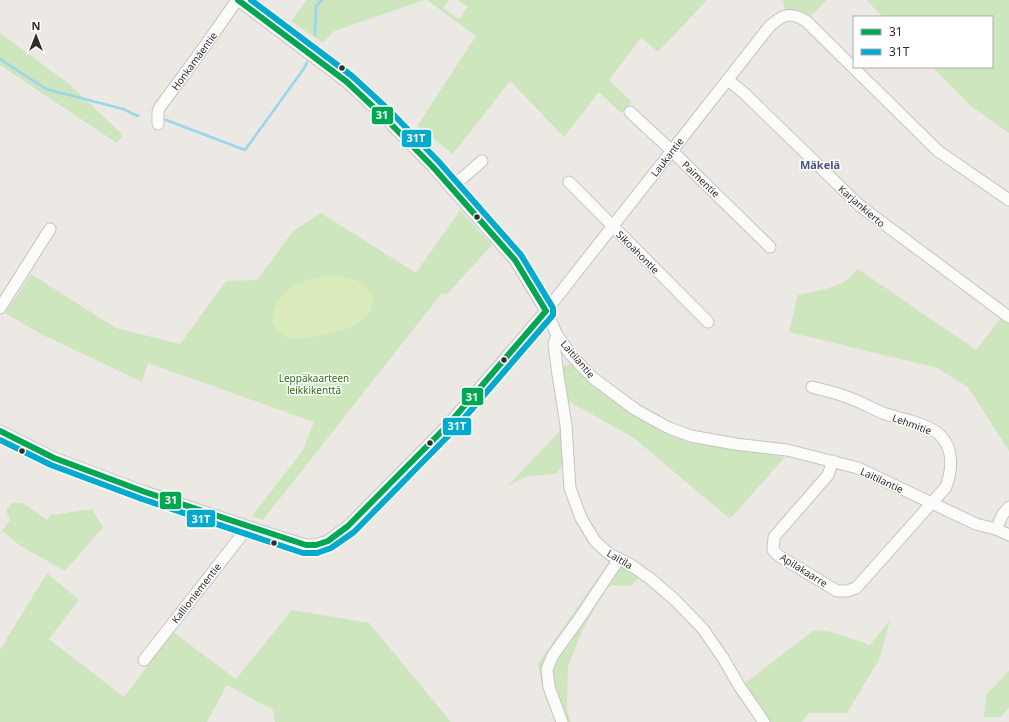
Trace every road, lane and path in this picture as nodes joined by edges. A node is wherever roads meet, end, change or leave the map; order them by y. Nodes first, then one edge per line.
1 (237, 0) edge
2 (853, 67) edge
3 (854, 68) edge
4 (728, 80) junction
5 (630, 112) dead end
6 (158, 124) dead end
7 (672, 151) junction
8 (482, 161) dead end
9 (569, 182) dead end
10 (451, 188) junction
11 (1009, 200) edge
12 (612, 226) junction
13 (50, 229) dead end
14 (770, 247) dead end
15 (0, 308) edge
16 (546, 311) junction
17 (1009, 317) edge
18 (708, 322) dead end
19 (557, 335) junction
20 (812, 387) dead end
21 (0, 431) edge
22 (832, 461) junction
23 (932, 503) junction
24 (1009, 508) edge
25 (248, 527) junction
26 (996, 529) junction
27 (1009, 535) edge
28 (619, 559) junction
29 (144, 660) dead end
30 (562, 722) edge
31 (764, 722) edge

1 - 6 street, Honkamäentie
1 - 10 street, Laitilantie
2 - 4 street, Laukantie
3 - 11 street, Laukantie
4 - 7 street, Laukantie
4 - 17 street, Karjankierto
5 - 7 street, Paimentie
7 - 12 street, Laukantie
7 - 14 street, Paimentie
8 - 10 street
9 - 12 street, Sikoahontie
10 - 16 street, Laitilantie
12 - 16 street, Laukantie
12 - 18 street, Sikoahontie
13 - 15 street
16 - 19 street, Laitilantie
16 - 25 street, Laukantie
19 - 22 street, Laitilantie
19 - 28 street, Laitila
20 - 23 street, Lehmitie
21 - 25 street, Laukantie
22 - 23 street, Laitilantie
22 - 23 street, Apilakaarre
23 - 26 street, Laitilantie
24 - 26 street
25 - 29 street, Kallioniementie
26 - 27 street, Laitilantie
28 - 30 street
28 - 31 street, Laitila

